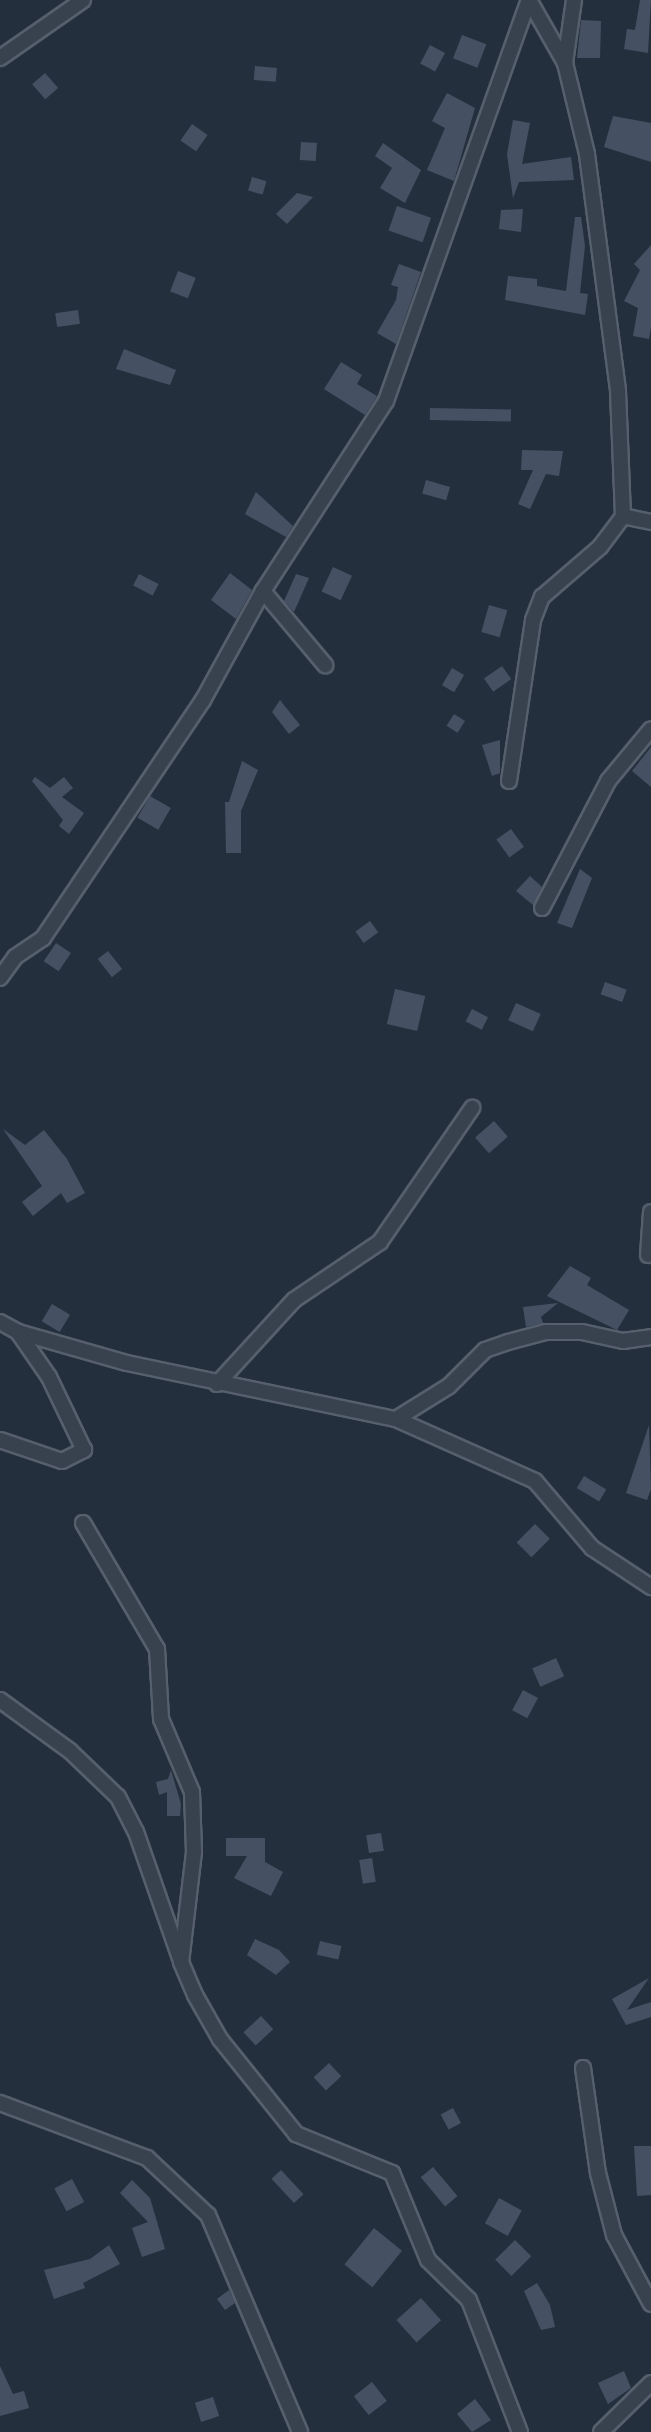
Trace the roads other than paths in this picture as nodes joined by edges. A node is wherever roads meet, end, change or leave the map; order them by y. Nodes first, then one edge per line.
1 (83, 0) edge
2 (529, 0) edge
3 (574, 0) edge
4 (0, 58) edge
5 (565, 63) junction
6 (623, 516) junction
7 (651, 522) edge
8 (263, 591) junction
9 (325, 665) dead end
10 (651, 729) edge
11 (509, 781) dead end
12 (542, 908) dead end
13 (0, 978) edge
14 (472, 1108) dead end
15 (651, 1212) edge
16 (648, 1255) dead end
17 (0, 1322) edge
18 (18, 1332) junction
19 (651, 1337) edge
20 (217, 1384) junction
21 (396, 1419) junction
22 (0, 1440) edge
23 (83, 1523) dead end
24 (651, 1587) edge
25 (0, 1700) edge
26 (181, 1962) junction
27 (583, 2068) dead end
28 (0, 2103) edge
29 (651, 2304) edge
30 (651, 2383) edge
31 (300, 2432) edge
32 (520, 2432) edge
33 (601, 2432) edge

1 - 4 street
2 - 5 street
2 - 8 street
3 - 5 street
5 - 6 street
6 - 7 street
6 - 11 street
8 - 9 street
8 - 13 street
10 - 12 street
14 - 20 street
15 - 16 street
17 - 18 street
18 - 20 street
18 - 22 street
19 - 21 street
20 - 21 street
21 - 24 street
23 - 26 street
25 - 26 street
26 - 32 street
27 - 29 street
28 - 31 street
30 - 33 street

